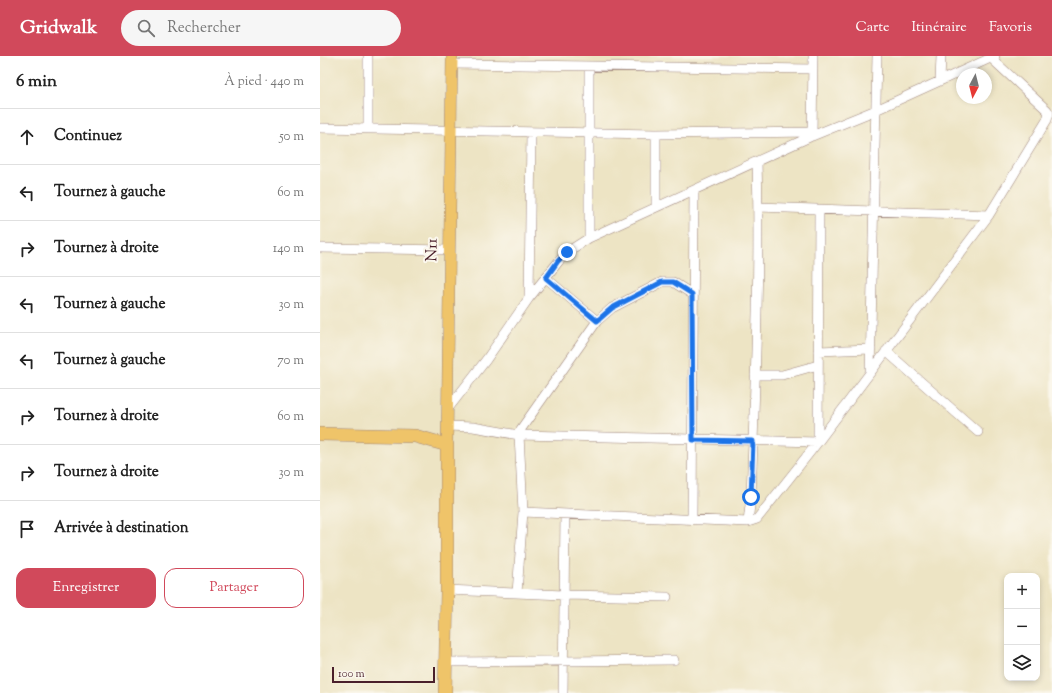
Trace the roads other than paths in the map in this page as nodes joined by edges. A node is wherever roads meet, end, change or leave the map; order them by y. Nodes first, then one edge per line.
1 (368, 56) edge
2 (813, 56) edge
3 (877, 56) edge
4 (941, 56) edge
5 (993, 57) edge
6 (452, 60) edge
7 (589, 66) junction
8 (813, 69) junction
9 (940, 81) junction
10 (876, 110) junction
11 (320, 128) edge
12 (368, 129) junction
13 (451, 131) junction
14 (531, 132) junction
15 (589, 134) junction
16 (656, 134) junction
17 (812, 134) junction
18 (757, 161) junction
19 (694, 190) junction
20 (656, 207) junction
21 (758, 207) junction
22 (819, 210) junction
23 (874, 211) junction
24 (989, 215) junction
25 (589, 238) junction
26 (320, 248) edge
27 (449, 250) junction
28 (546, 278) junction
29 (692, 294) junction
30 (530, 298) junction
31 (597, 321) junction
32 (871, 349) junction
33 (818, 351) junction
34 (886, 351) junction
35 (818, 364) junction
36 (870, 373) junction
37 (755, 375) junction
38 (447, 410) junction
39 (447, 426) junction
40 (978, 432) dead end
41 (320, 434) edge
42 (519, 435) junction
43 (693, 440) junction
44 (753, 441) junction
45 (818, 442) junction
46 (447, 445) junction
47 (523, 512) junction
48 (565, 514) junction
49 (692, 519) junction
50 (748, 522) junction
51 (447, 590) junction
52 (517, 593) junction
53 (564, 595) junction
54 (667, 597) dead end
55 (674, 660) dead end
56 (563, 661) junction
57 (446, 662) junction
58 (446, 693) edge
59 (563, 693) edge

1 - 12 street
2 - 8 street
3 - 10 street
4 - 9 street
5 - 9 street
5 - 24 street
6 - 7 street
6 - 13 main road, N11
7 - 8 street
7 - 15 street
8 - 17 street
9 - 10 street
10 - 17 street
10 - 23 street
11 - 12 street
12 - 13 street
13 - 14 street
13 - 27 main road, N11
14 - 15 street
14 - 30 street
15 - 16 street
15 - 25 street
16 - 17 street
16 - 20 street
17 - 18 street
18 - 19 street
18 - 21 street
19 - 20 street
19 - 29 street
20 - 25 street
21 - 22 street
21 - 37 street
22 - 23 street
22 - 33 street
23 - 24 street
23 - 32 street
24 - 34 street
25 - 28 street
26 - 27 street
27 - 38 main road, N11
28 - 30 street
28 - 31 street
29 - 31 street
29 - 43 street
30 - 38 street
31 - 42 street
32 - 33 street
32 - 36 street
33 - 35 street
34 - 36 street
34 - 40 street
35 - 37 street
35 - 45 street
36 - 45 street
37 - 44 street
38 - 39 main road, N11
39 - 42 street
39 - 46 main road, N11
41 - 46 highway
42 - 43 street
42 - 47 street
43 - 44 street
43 - 49 street
44 - 45 street
44 - 50 street
45 - 50 street
46 - 51 highway
47 - 48 street
47 - 52 street
48 - 49 street
48 - 53 street
49 - 50 street
51 - 52 street
51 - 57 highway
52 - 53 street
53 - 54 street
53 - 56 street
55 - 56 street
56 - 57 street
56 - 59 street
57 - 58 highway

